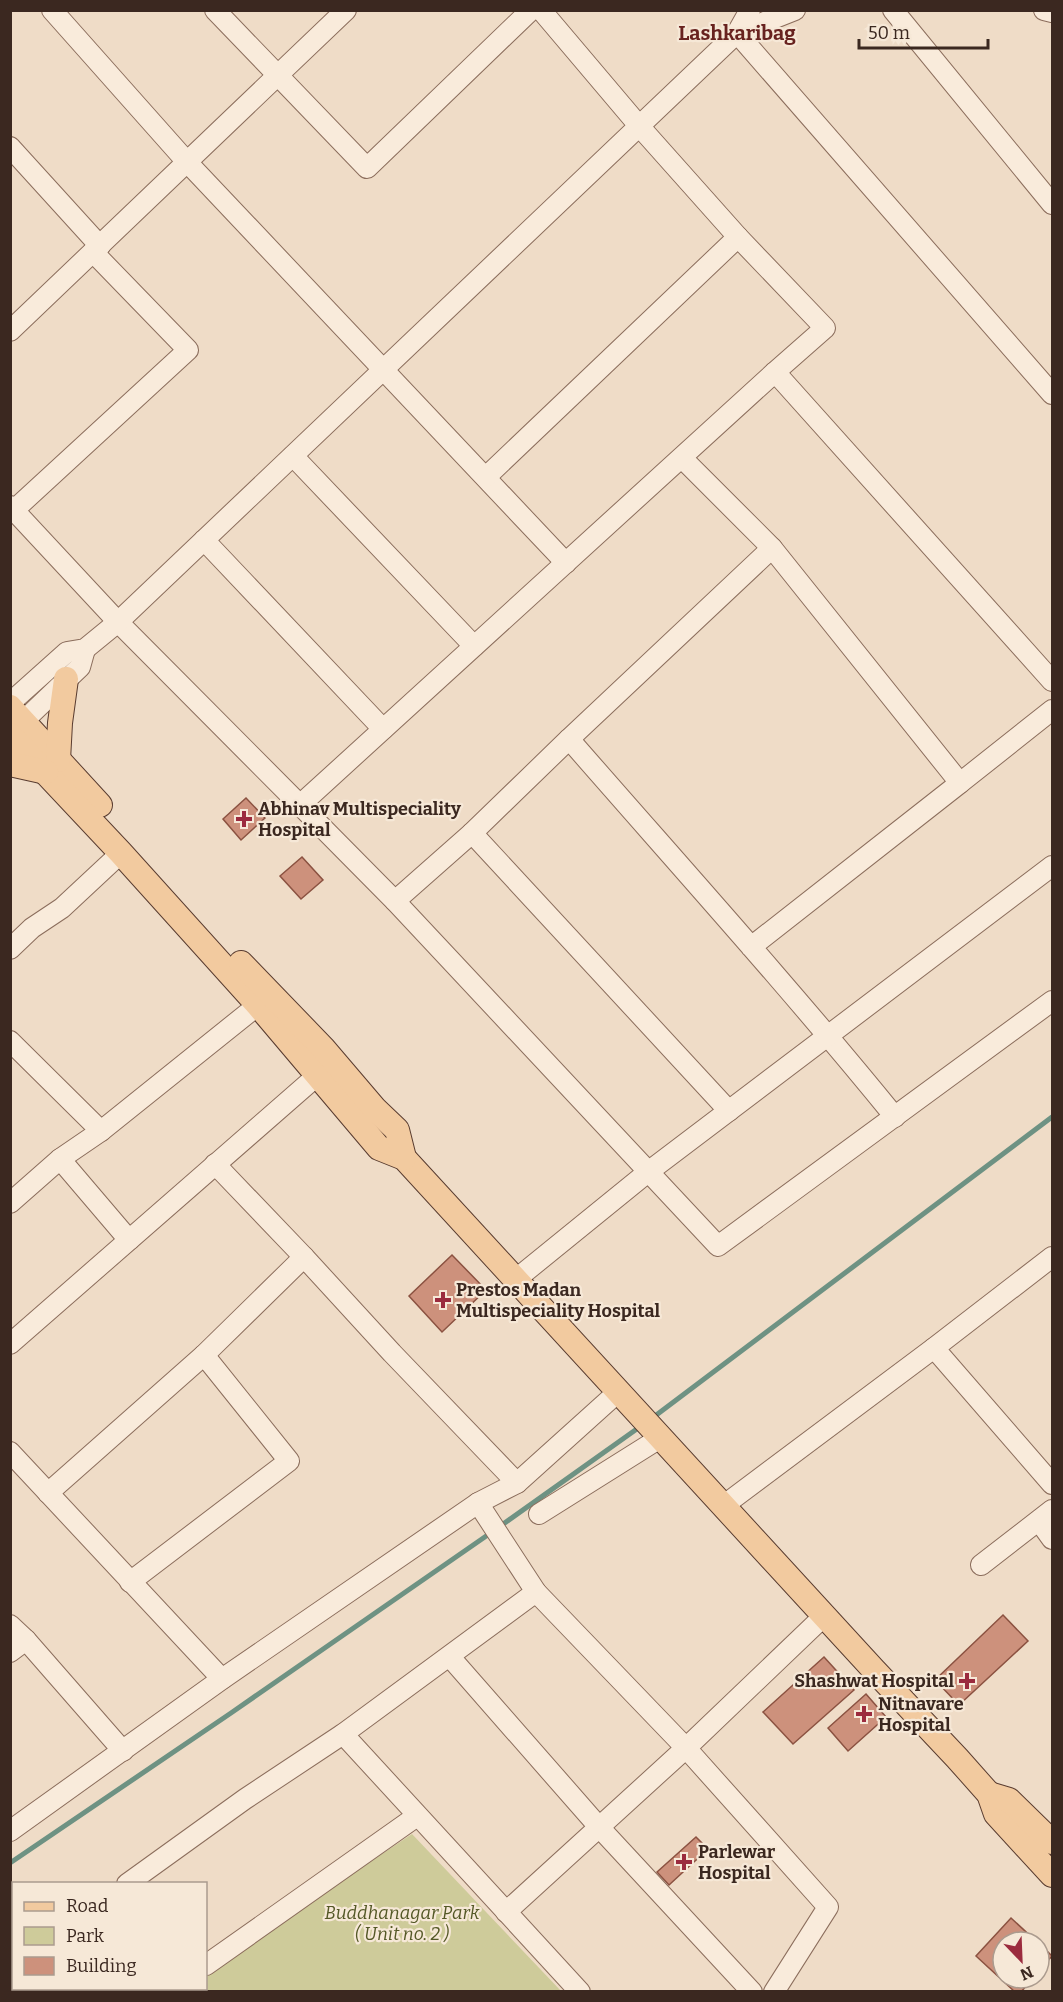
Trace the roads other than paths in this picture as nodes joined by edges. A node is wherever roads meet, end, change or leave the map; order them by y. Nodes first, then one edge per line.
1 (52, 10) edge
2 (215, 10) edge
3 (346, 10) edge
4 (531, 10) edge
5 (541, 10) edge
6 (750, 10) edge
7 (795, 10) edge
8 (893, 10) edge
9 (1044, 10) edge
10 (1053, 12) edge
11 (737, 33) junction
12 (277, 76) junction
13 (640, 127) junction
14 (10, 147) edge
15 (187, 162) junction
16 (1053, 204) edge
17 (738, 237) junction
18 (96, 249) junction
19 (10, 331) edge
20 (385, 369) junction
21 (775, 372) junction
22 (1053, 394) edge
23 (293, 456) junction
24 (682, 458) junction
25 (486, 477) junction
26 (12, 508) edge
27 (204, 540) junction
28 (772, 548) junction
29 (566, 563) junction
30 (118, 622) junction
31 (474, 646) junction
32 (85, 649) junction
33 (66, 680) junction
34 (1053, 681) edge
35 (1053, 710) edge
36 (13, 720) edge
37 (383, 729) junction
38 (569, 740) junction
39 (10, 764) edge
40 (52, 766) junction
41 (960, 783) junction
42 (300, 805) junction
43 (472, 833) junction
44 (122, 853) junction
45 (1053, 866) edge
46 (395, 901) junction
47 (751, 947) junction
48 (10, 948) edge
49 (1053, 1001) edge
50 (258, 1005) junction
51 (829, 1036) junction
52 (10, 1041) edge
53 (326, 1068) junction
54 (729, 1111) junction
55 (895, 1117) junction
56 (101, 1131) junction
57 (60, 1160) junction
58 (215, 1164) junction
59 (648, 1172) junction
60 (10, 1203) edge
61 (129, 1240) junction
62 (304, 1257) junction
63 (1053, 1257) edge
64 (515, 1280) junction
65 (10, 1344) edge
66 (934, 1348) junction
67 (204, 1355) junction
68 (626, 1401) junction
69 (659, 1436) junction
70 (10, 1452) edge
71 (517, 1483) junction
72 (1053, 1484) edge
73 (48, 1493) junction
74 (723, 1506) junction
75 (481, 1508) junction
76 (539, 1514) dead end
77 (1046, 1516) edge
78 (1053, 1539) edge
79 (981, 1565) dead end
80 (130, 1582) junction
81 (536, 1592) junction
82 (824, 1616) junction
83 (10, 1625) edge
84 (26, 1640) junction
85 (10, 1652) edge
86 (450, 1657) junction
87 (222, 1679) junction
88 (343, 1734) junction
89 (686, 1748) junction
90 (123, 1751) junction
91 (989, 1794) junction
92 (417, 1816) junction
93 (599, 1827) junction
94 (10, 1831) edge
95 (1053, 1842) edge
96 (1053, 1875) edge
97 (130, 1882) edge
98 (506, 1912) junction
99 (207, 1964) edge
100 (580, 1992) edge
101 (752, 1992) edge
102 (774, 1992) edge

1 - 15 street
2 - 12 street
3 - 12 street
4 - 12 street
5 - 13 street
6 - 11 street
7 - 11 street
8 - 16 street
9 - 10 street
11 - 13 street
11 - 22 street
12 - 15 street
13 - 17 street
13 - 20 street
14 - 18 street
15 - 18 street
15 - 20 street
17 - 21 street
17 - 25 street
18 - 19 street
18 - 26 street
20 - 23 street
20 - 25 street
21 - 24 street
21 - 34 street
23 - 27 street
23 - 31 street
24 - 28 street
24 - 29 street
25 - 29 street
26 - 30 street
27 - 30 street
27 - 37 street
28 - 38 street
28 - 41 street
29 - 31 street
30 - 32 street
30 - 42 street
31 - 37 street
32 - 33 street
32 - 36 street
33 - 36 street
33 - 40 main road
35 - 41 street
36 - 40 main road
37 - 42 street
38 - 43 street
38 - 47 street
39 - 40 main road
40 - 44 main road
40 - 53 main road
41 - 47 street
42 - 46 street
43 - 46 street
43 - 54 street
44 - 48 street
44 - 50 main road
45 - 51 street
46 - 59 street
47 - 51 street
49 - 55 street
50 - 53 main road
50 - 56 street
51 - 54 street
51 - 55 street
52 - 56 street
53 - 58 street
53 - 64 main road
54 - 59 street
55 - 59 street
56 - 57 street
57 - 60 street
57 - 61 street
58 - 61 street
58 - 62 street
59 - 64 street
61 - 65 street
62 - 67 street
62 - 71 street
63 - 66 street
64 - 68 main road
66 - 72 street
66 - 74 street
67 - 73 street
67 - 80 street
68 - 69 main road
68 - 71 street
69 - 74 main road
69 - 76 street
70 - 73 street
71 - 75 street
73 - 80 street
74 - 82 main road
75 - 81 street
75 - 87 street
77 - 78 street
77 - 79 street
80 - 87 street
81 - 86 street
81 - 89 street
82 - 89 street
82 - 91 main road
83 - 84 street
84 - 85 street
84 - 90 street
86 - 88 street
86 - 93 street
87 - 90 street
88 - 92 street
88 - 97 street
89 - 93 street
89 - 102 street
90 - 94 street
91 - 95 main road
91 - 96 main road
92 - 98 street
92 - 99 street
93 - 98 street
93 - 101 street
98 - 100 street

